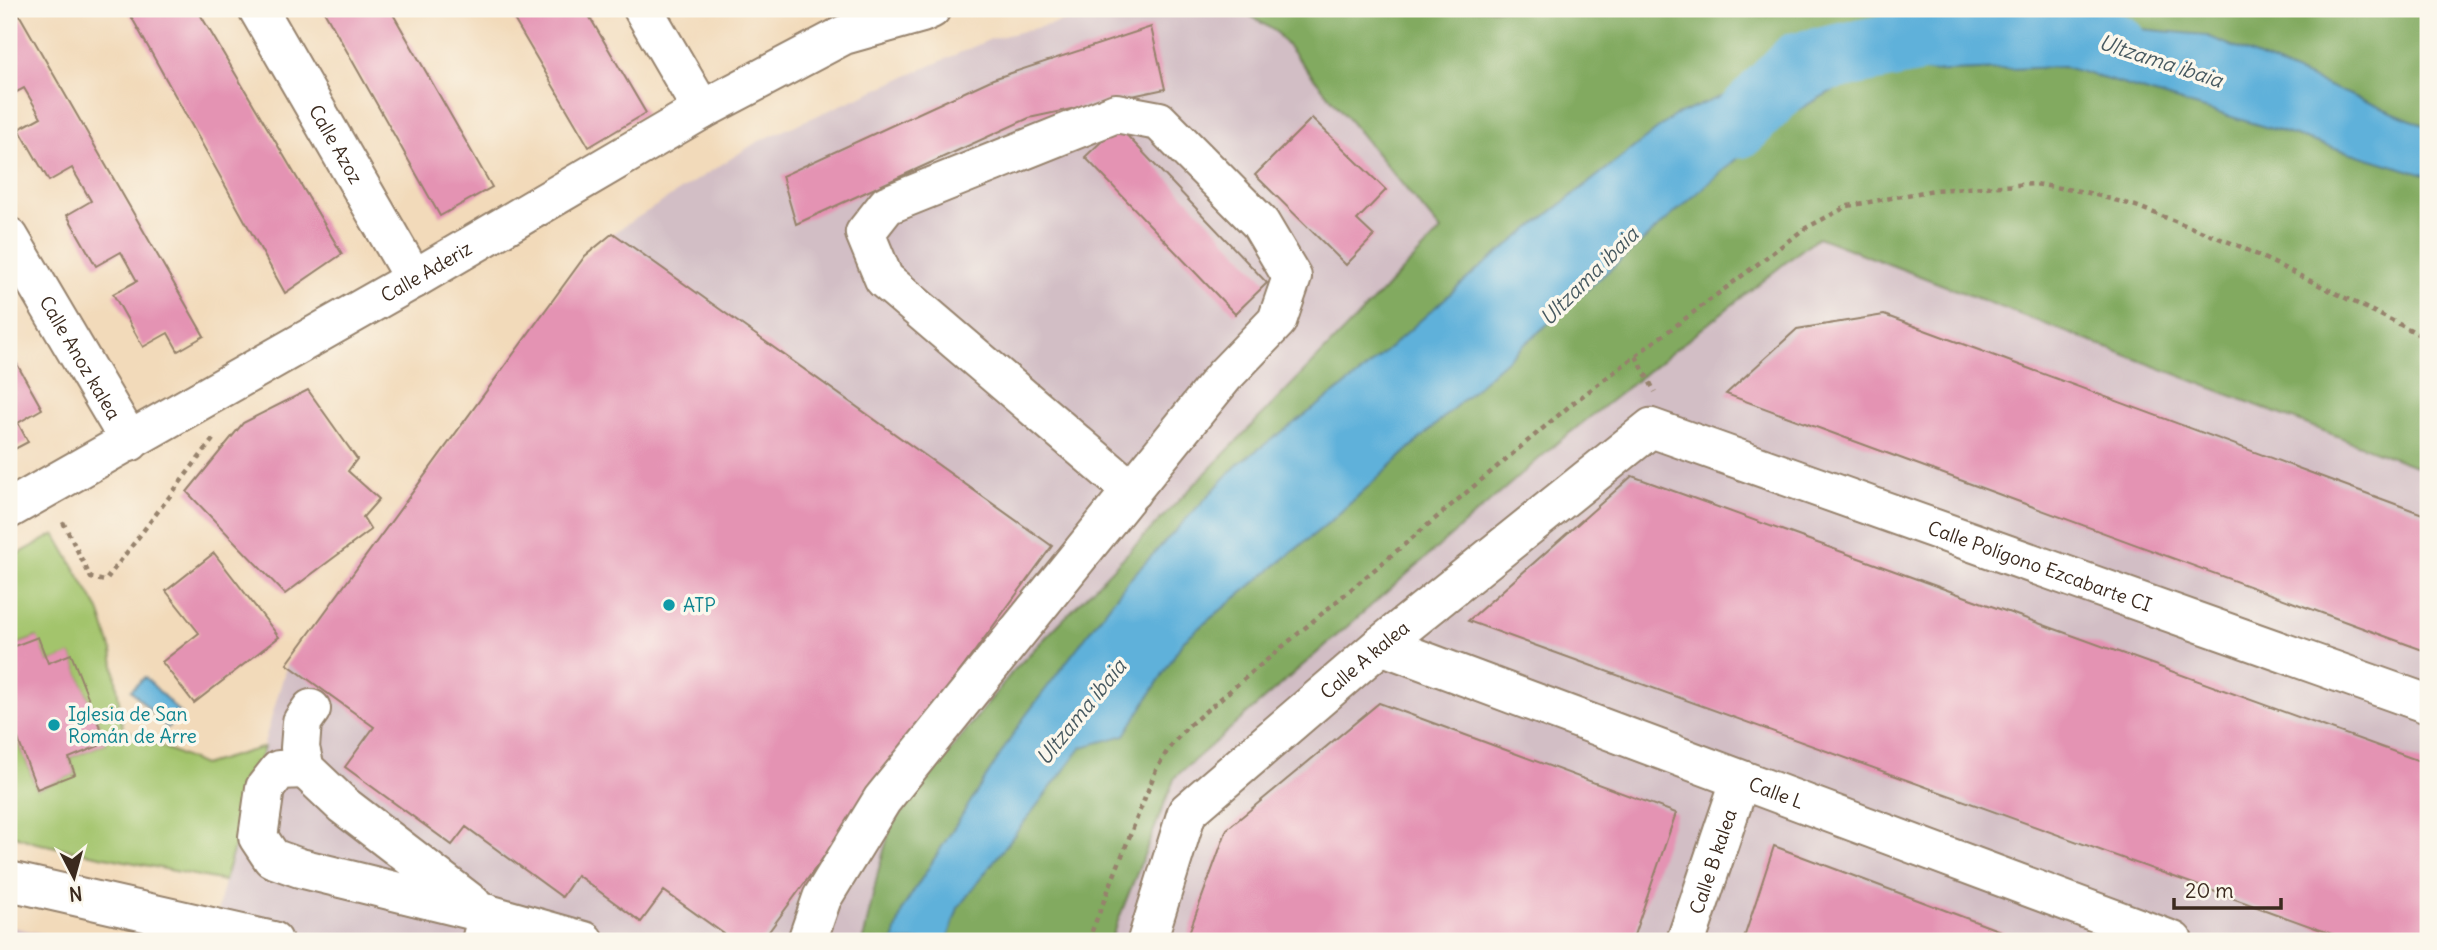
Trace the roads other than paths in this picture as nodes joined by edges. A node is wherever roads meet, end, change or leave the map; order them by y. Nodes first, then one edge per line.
1 (258, 9) edge
2 (643, 9) edge
3 (873, 9) edge
4 (931, 9) edge
5 (844, 35) junction
6 (702, 110) junction
7 (9, 237) edge
8 (414, 279) junction
9 (1651, 428) joint
10 (130, 442) junction
11 (1132, 491) junction
12 (9, 509) edge
13 (1381, 645) junction
14 (2428, 704) edge
15 (311, 709) dead end
16 (305, 769) junction
17 (1740, 781) junction
18 (9, 881) edge
19 (484, 928) edge
20 (273, 941) edge
21 (584, 941) edge
22 (807, 941) edge
23 (1147, 941) edge
24 (1686, 941) edge
25 (2173, 941) edge

1 - 8 street, Calle Azoz
2 - 6 street
3 - 5 street
4 - 5 street
5 - 6 street, Calle Aderiz
6 - 8 street, Calle Aderiz
7 - 10 street, Calle Anoz kalea
8 - 10 street, Calle Aderiz
9 - 13 street, Calle A kalea
9 - 14 street, Calle Polígono Ezcabarte CI
10 - 12 street, Calle Aderiz
11 - 11 street
11 - 22 street
13 - 17 street, Calle L
13 - 23 street, Calle A kalea
15 - 16 street
16 - 19 street
16 - 19 street
17 - 24 street, Calle B kalea
17 - 25 street, Calle L
18 - 20 street
19 - 21 street

